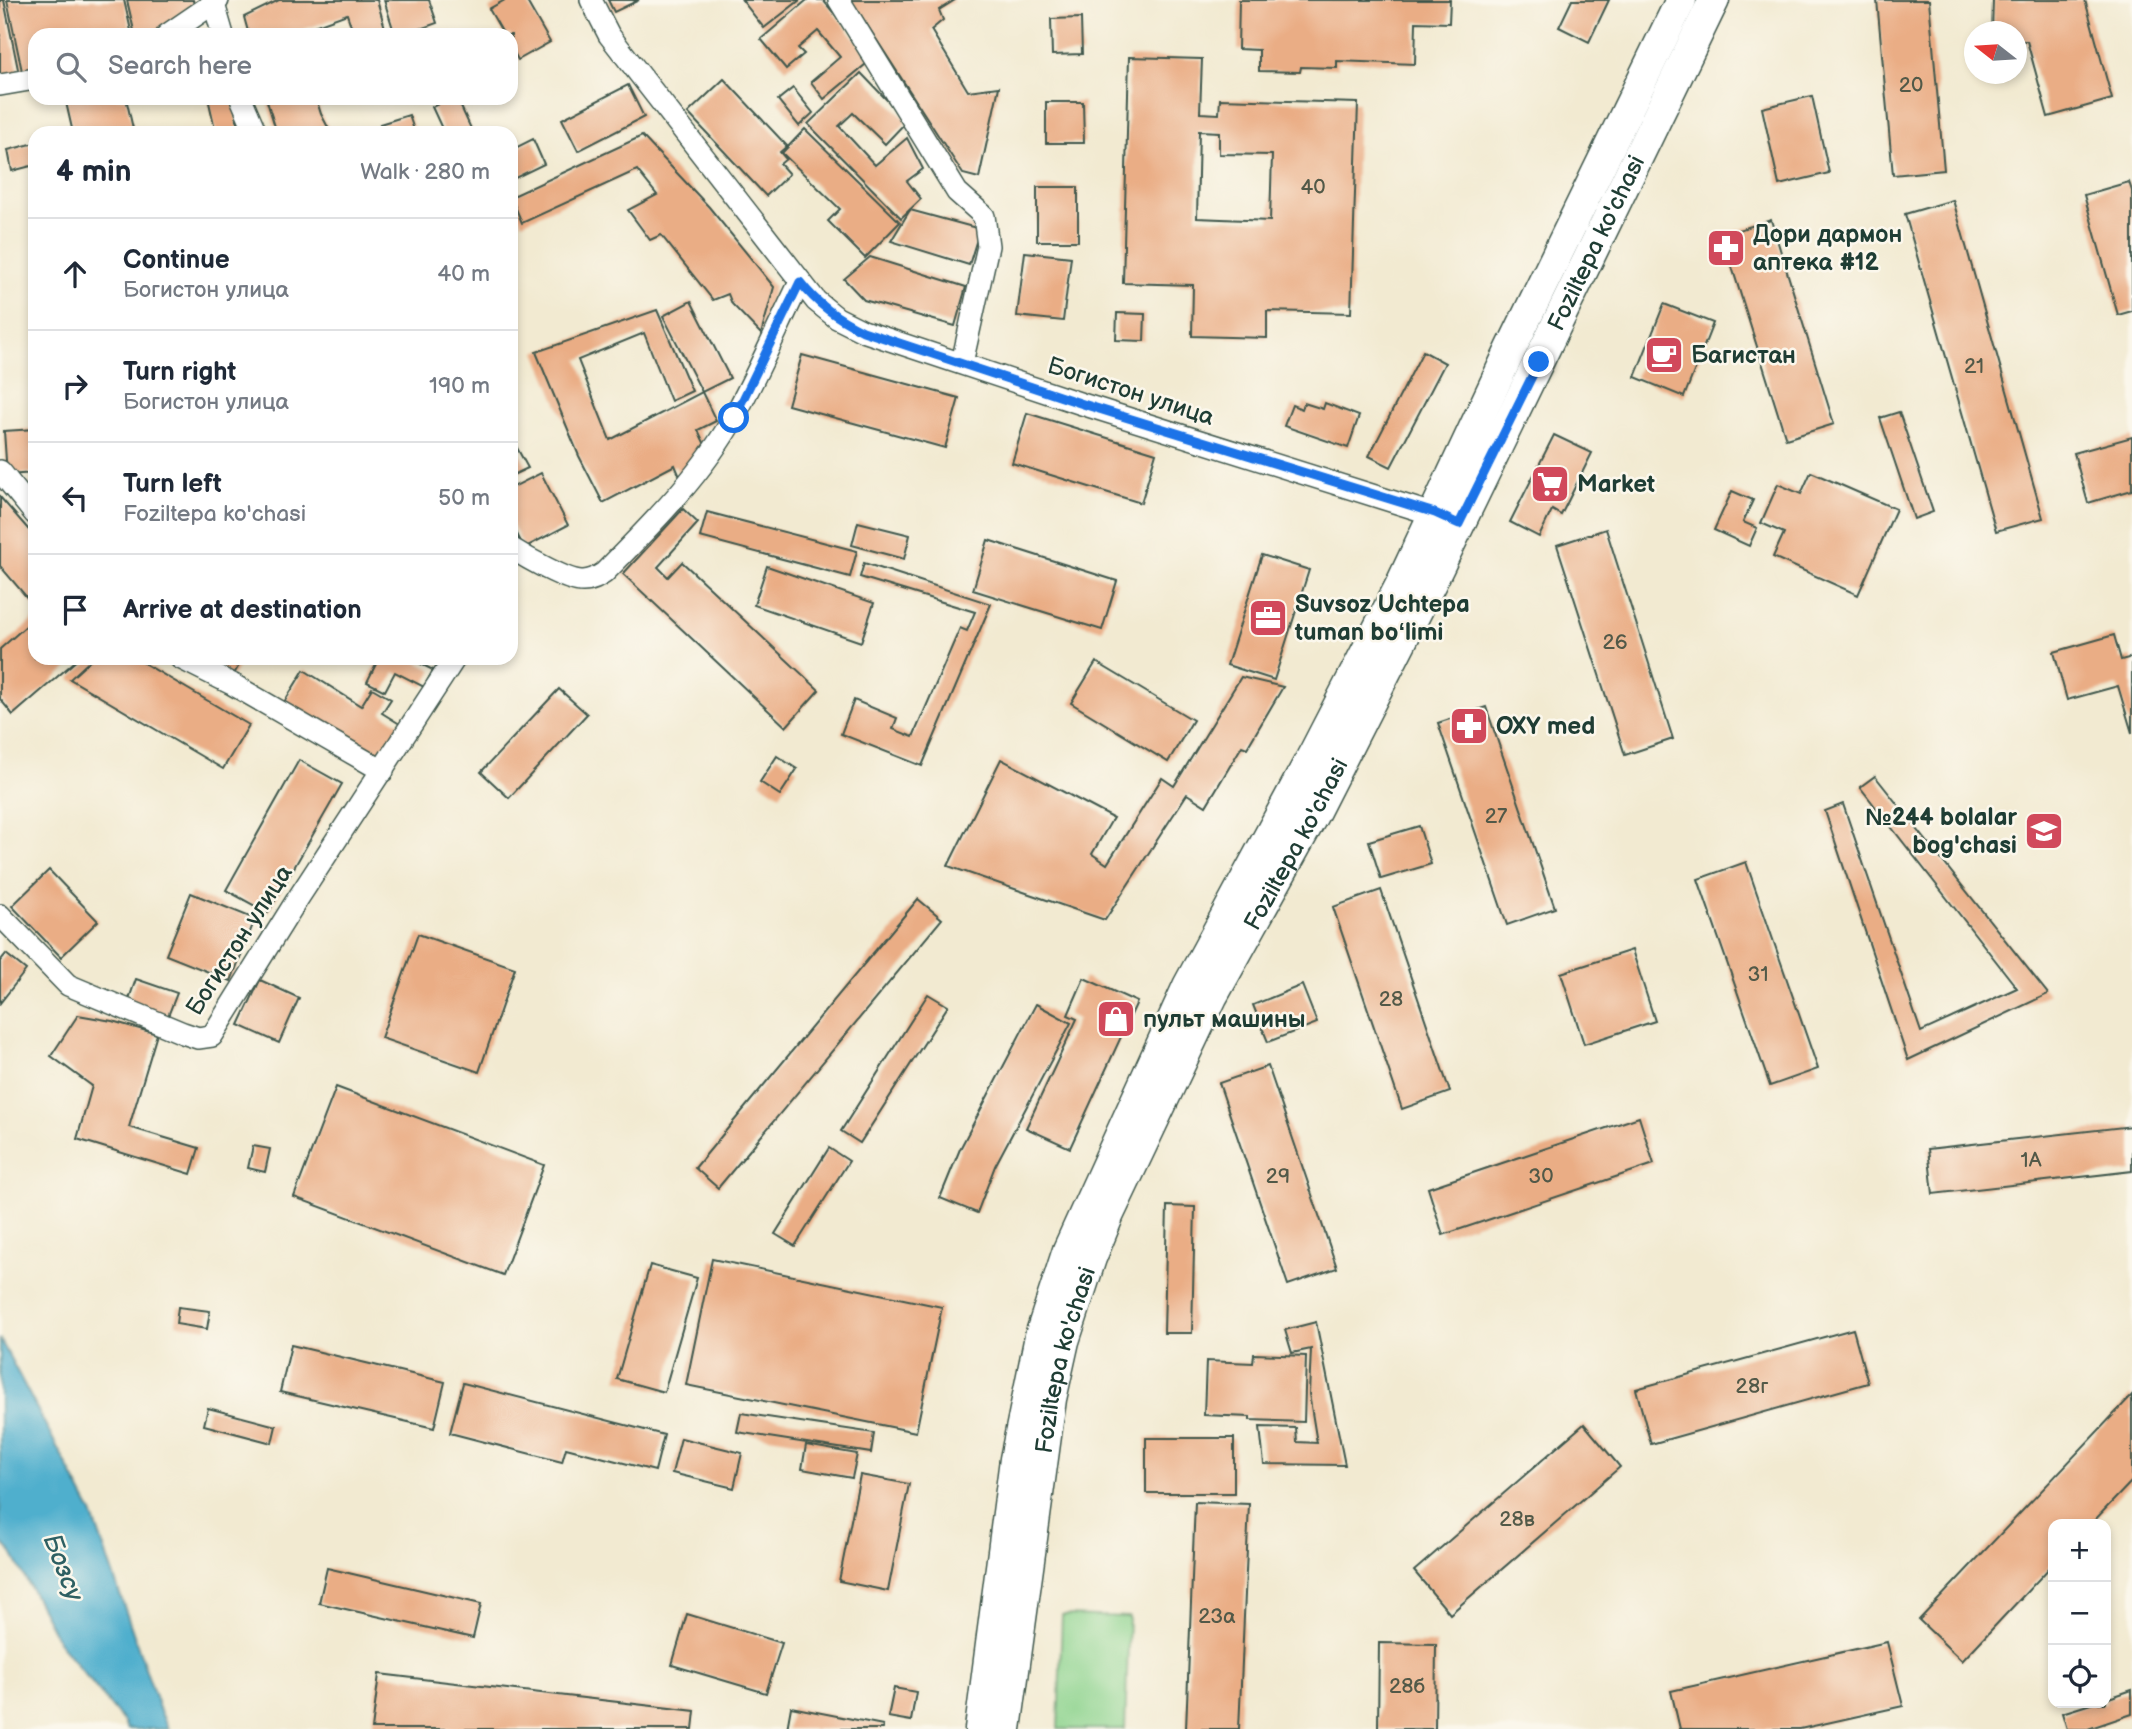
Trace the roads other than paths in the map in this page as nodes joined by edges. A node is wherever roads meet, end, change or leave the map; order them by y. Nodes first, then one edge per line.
1 (591, 0) edge
2 (839, 0) edge
3 (1681, 0) edge
4 (1714, 0) edge
5 (216, 2) edge
6 (177, 28) edge
7 (222, 28) edge
8 (28, 80) edge
9 (0, 85) edge
10 (245, 105) edge
11 (253, 126) edge
12 (800, 282) junction
13 (962, 363) junction
14 (0, 471) edge
15 (28, 505) edge
16 (1447, 519) junction
17 (518, 559) edge
18 (194, 665) edge
19 (451, 665) edge
20 (383, 771) junction
21 (0, 915) edge
22 (980, 1729) edge
23 (1006, 1729) edge

1 - 12 street, Богистон улица
2 - 13 street
3 - 16 main road, Foziltepa ko'chasi
4 - 16 main road, Foziltepa ko'chasi
5 - 6 street
5 - 7 street
8 - 9 street
10 - 11 street
12 - 13 street, Богистон улица
12 - 17 street
13 - 16 street, Богистон улица
14 - 15 street
16 - 22 main road, Foziltepa ko'chasi
16 - 23 main road, Foziltepa ko'chasi
18 - 20 street
19 - 20 street, Богистон улица
20 - 21 street, Богистон улица

